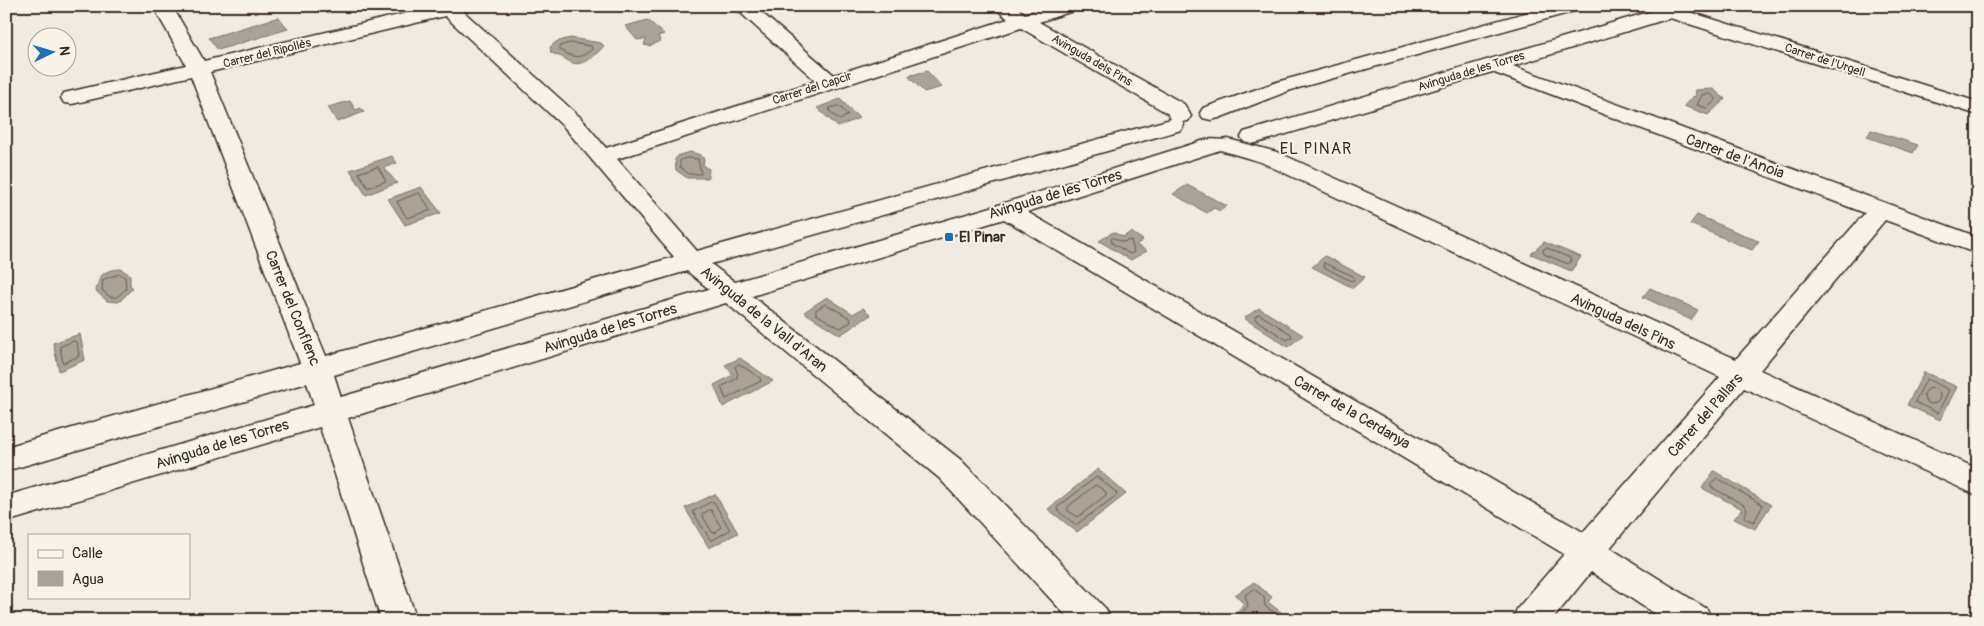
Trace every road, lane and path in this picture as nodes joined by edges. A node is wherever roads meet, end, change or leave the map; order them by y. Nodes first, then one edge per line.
1 (162, 6) edge
2 (742, 6) edge
3 (1002, 6) edge
4 (1070, 6) edge
5 (1572, 6) edge
6 (453, 7) edge
7 (1541, 9) edge
8 (1681, 9) edge
9 (1023, 21) junction
10 (1492, 65) junction
11 (199, 70) junction
12 (830, 82) junction
13 (72, 98) dead end
14 (1978, 109) edge
15 (1211, 114) junction
16 (1177, 120) junction
17 (1258, 144) junction
18 (1220, 145) junction
19 (601, 157) junction
20 (1007, 210) junction
21 (1881, 210) junction
22 (1978, 246) edge
23 (691, 262) junction
24 (731, 292) junction
25 (317, 369) junction
26 (1741, 375) junction
27 (331, 411) junction
28 (6, 459) edge
29 (1978, 483) edge
30 (6, 508) edge
31 (1587, 551) junction
32 (399, 620) edge
33 (1093, 620) edge
34 (1530, 620) edge
35 (1694, 620) edge

1 - 11 street, Carrer del Conflenc
2 - 12 street
3 - 9 street, Avinguda dels Pins
4 - 9 street, Carrer del Capcir
5 - 7 street
6 - 11 street, Carrer del Ripollès
6 - 19 street, Avinguda de la Vall d'Aran
7 - 15 street
8 - 10 street, Avinguda de les Torres
8 - 14 street, Carrer de l'Urgell
9 - 12 street, Carrer del Capcir
9 - 16 street, Avinguda dels Pins
10 - 17 street, Avinguda de les Torres
10 - 21 street, Carrer de l'Anoia
11 - 13 street, Carrer del Ripollès
11 - 25 street, Carrer del Conflenc
12 - 19 street, Carrer del Capcir
15 - 16 street
15 - 17 street
16 - 18 street, Avinguda dels Pins
16 - 23 street
17 - 18 street, Avinguda dels Pins
17 - 26 street, Avinguda dels Pins
18 - 20 street, Avinguda de les Torres
19 - 23 street, Avinguda de la Vall d'Aran
20 - 24 street, Avinguda de les Torres
20 - 31 street, Carrer de la Cerdanya
21 - 22 street, Carrer de l'Anoia
21 - 26 street, Carrer del Pallars
23 - 24 street, Avinguda de la Vall d'Aran
23 - 25 street
24 - 27 street, Avinguda de les Torres
24 - 33 street, Avinguda de la Vall d'Aran
25 - 27 street, Carrer del Conflenc
25 - 28 street
26 - 29 street, Avinguda dels Pins
26 - 31 street, Carrer del Pallars
27 - 30 street, Avinguda de les Torres
27 - 32 street, Carrer del Conflenc
31 - 34 street, Carrer del Pallars
31 - 35 street, Carrer de la Cerdanya

